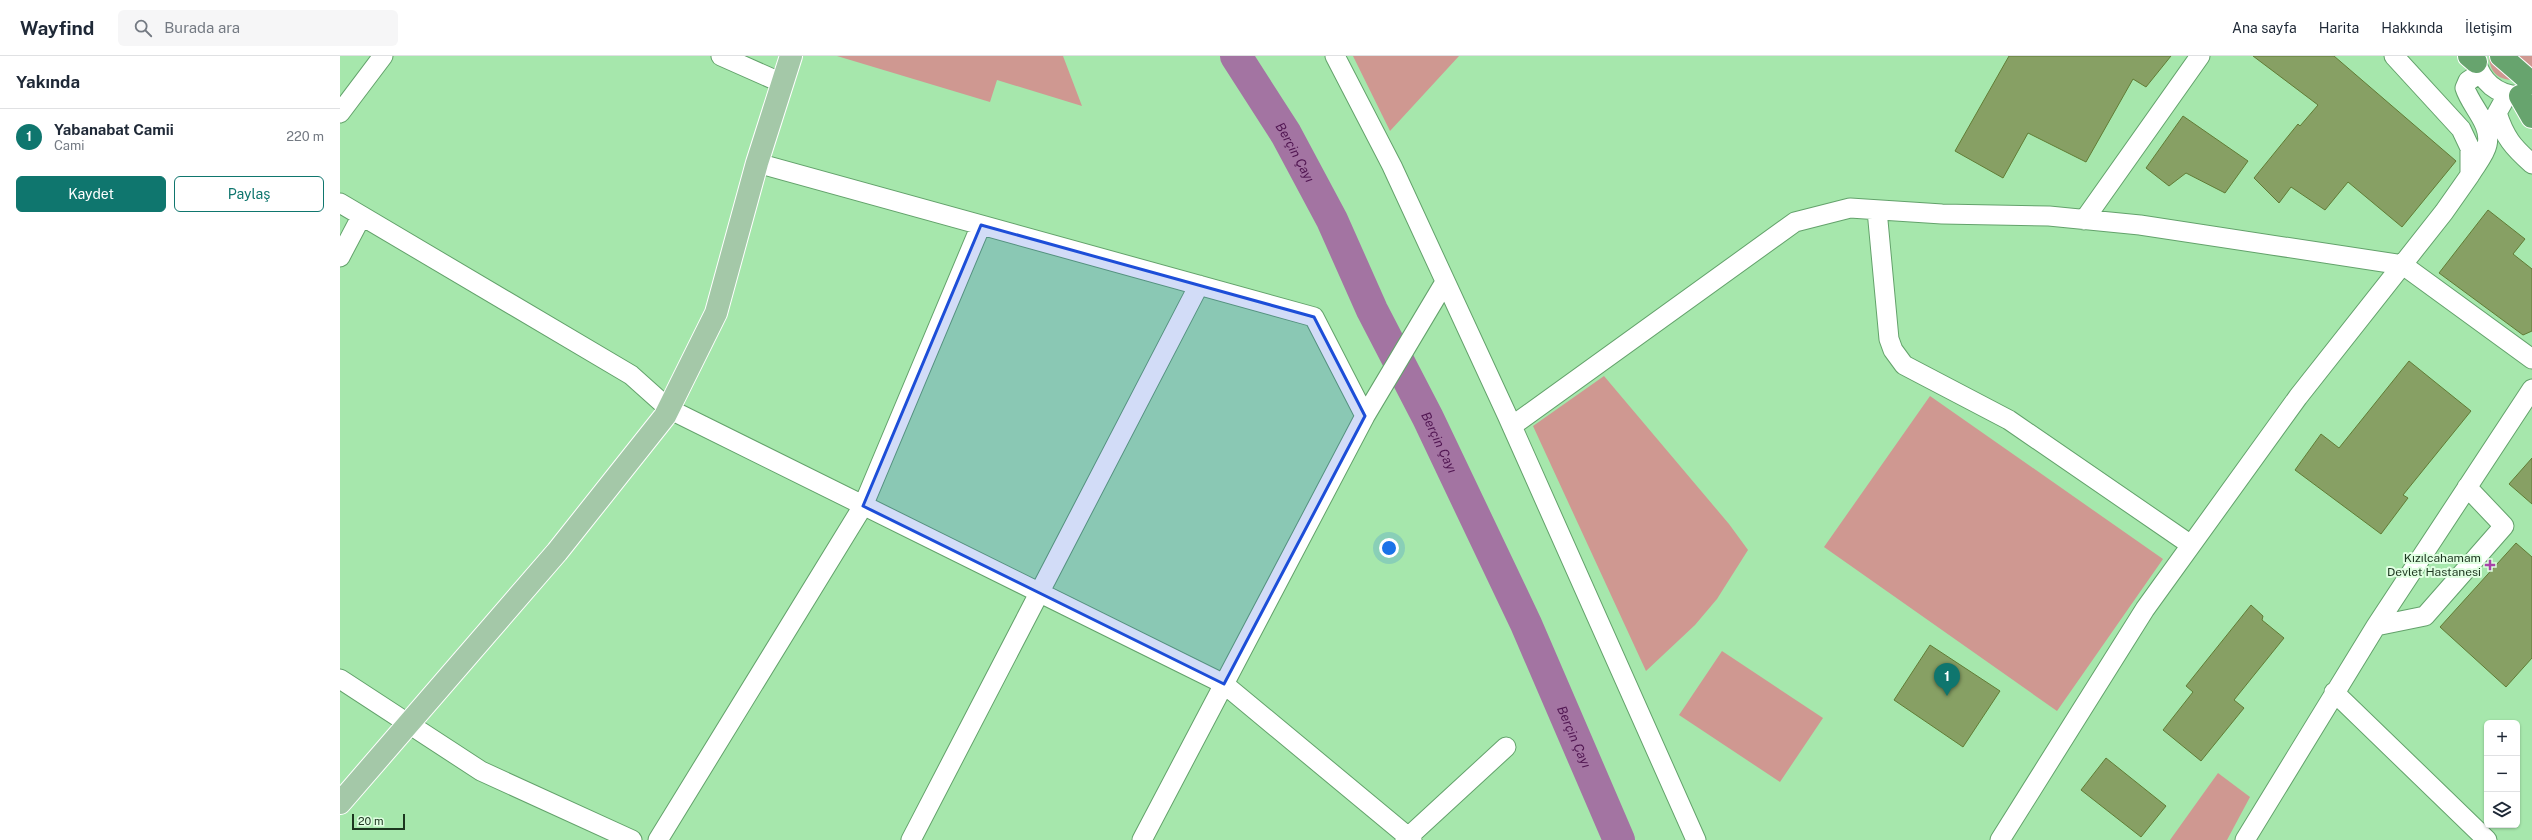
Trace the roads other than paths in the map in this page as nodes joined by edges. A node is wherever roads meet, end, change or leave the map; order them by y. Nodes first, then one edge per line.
1 (383, 56) edge
2 (721, 56) edge
3 (791, 56) edge
4 (1335, 56) edge
5 (2200, 56) edge
6 (2394, 56) edge
7 (2501, 56) edge
8 (2475, 62) edge
9 (782, 83) junction
10 (2523, 92) edge
11 (340, 113) edge
12 (2532, 117) edge
13 (757, 163) junction
14 (2532, 164) edge
15 (2470, 175) junction
16 (340, 203) edge
17 (1877, 210) junction
18 (361, 217) junction
19 (2084, 220) junction
20 (981, 225) junction
21 (340, 257) edge
22 (2403, 265) junction
23 (1199, 285) junction
24 (1443, 287) junction
25 (2532, 359) edge
26 (2532, 389) edge
27 (669, 409) junction
28 (1368, 411) junction
29 (1512, 426) junction
30 (2467, 487) junction
31 (863, 506) junction
32 (2191, 545) junction
33 (1039, 593) junction
34 (2376, 626) junction
35 (340, 679) edge
36 (1224, 684) junction
37 (2334, 692) junction
38 (409, 725) junction
39 (1506, 747) dead end
40 (340, 803) edge
41 (1409, 839) edge
42 (632, 840) edge
43 (658, 840) edge
44 (911, 840) edge
45 (1142, 840) edge
46 (1696, 840) edge
47 (2000, 840) edge
48 (2245, 840) edge
49 (2487, 840) edge

1 - 11 street
2 - 9 street
3 - 9 main road
4 - 24 street
5 - 19 street
6 - 15 street
7 - 10 highway
8 - 10 street
8 - 15 street
9 - 13 main road
10 - 12 highway
10 - 14 street
13 - 20 street
13 - 27 main road
15 - 22 street
16 - 18 street
17 - 19 street
17 - 29 street
17 - 32 street
18 - 21 street
18 - 27 street
19 - 22 street
20 - 23 street
20 - 31 street
22 - 25 street
22 - 32 street
23 - 28 street
23 - 33 street
24 - 28 street
24 - 29 street
26 - 30 street
27 - 31 street
27 - 38 main road
28 - 36 street
29 - 46 street
30 - 34 street
30 - 34 street
31 - 33 street
31 - 43 street
32 - 47 street
33 - 36 street
33 - 44 street
34 - 37 street
35 - 38 street
36 - 41 street
36 - 45 street
37 - 48 street
37 - 49 street
38 - 40 main road
38 - 42 street
39 - 41 street

